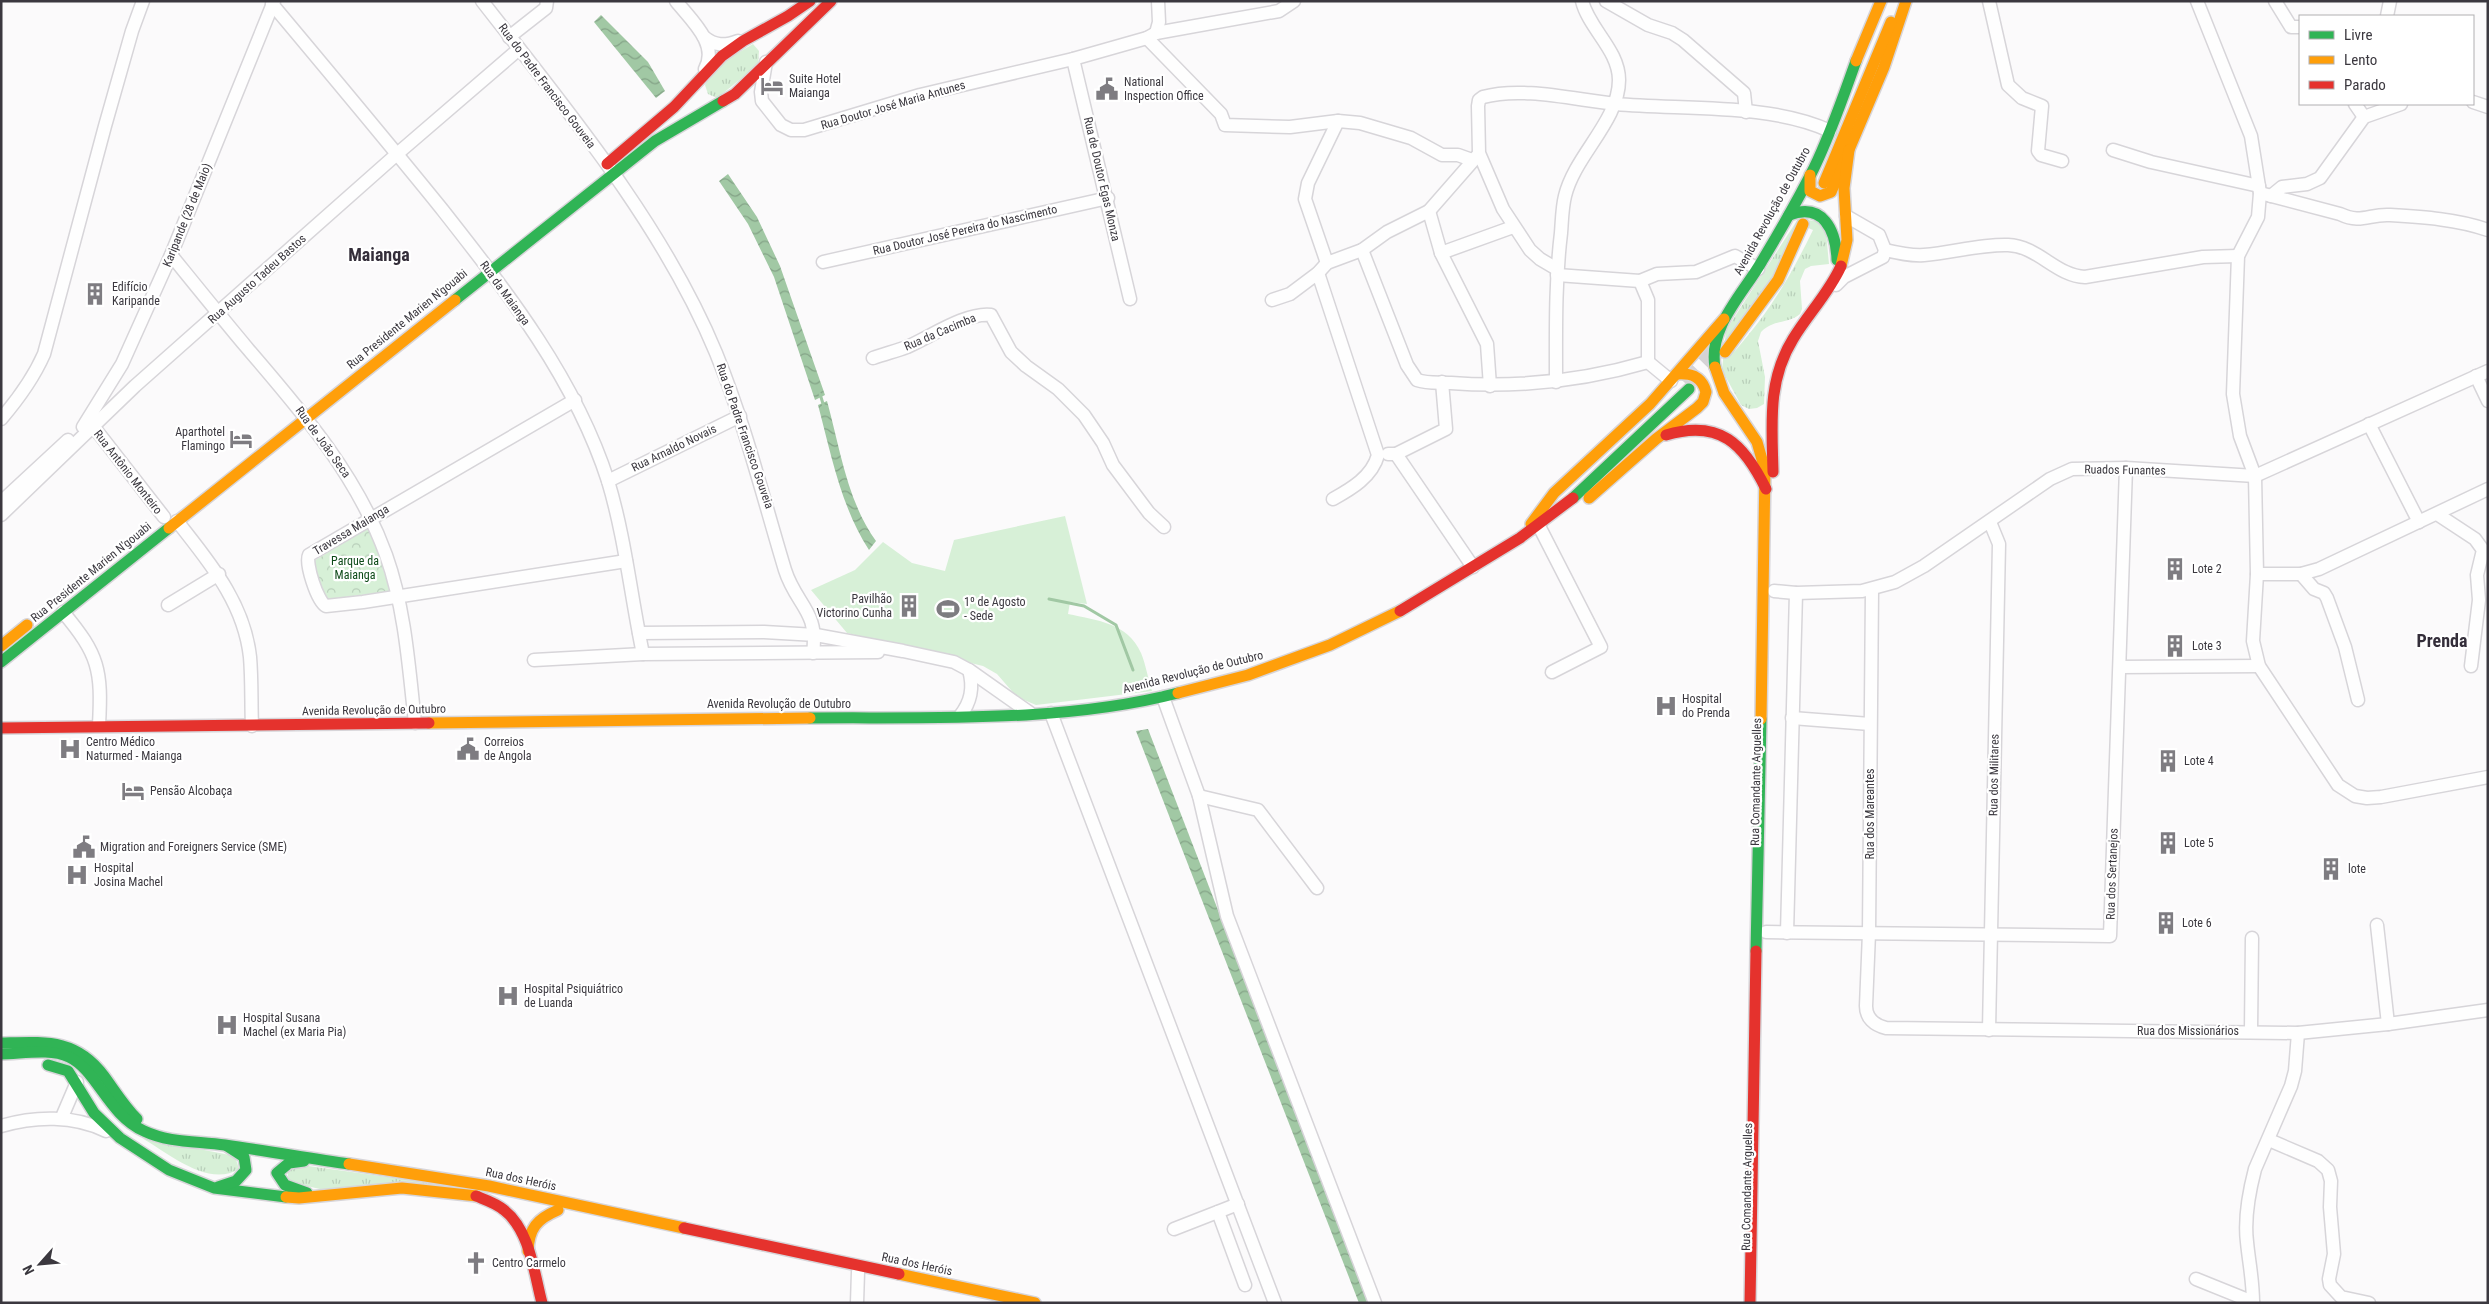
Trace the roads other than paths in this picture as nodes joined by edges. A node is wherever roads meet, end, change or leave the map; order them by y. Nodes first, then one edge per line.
1 (143, 1) edge
2 (482, 1) edge
3 (547, 1) edge
4 (676, 1) edge
5 (810, 1) edge
6 (831, 1) edge
7 (1158, 1) edge
8 (1294, 1) edge
9 (1582, 1) edge
10 (1606, 1) edge
11 (1881, 1) edge
12 (1886, 1) edge
13 (1899, 1) edge
14 (1906, 1) edge
15 (1989, 1) edge
16 (2197, 1) edge
17 (2275, 1) edge
18 (2390, 1) edge
19 (273, 3) edge
20 (2387, 15) edge
21 (2299, 27) edge
22 (1152, 35) junction
23 (509, 36) junction
24 (704, 37) junction
25 (745, 38) junction
26 (519, 49) junction
27 (765, 52) junction
28 (1073, 58) junction
29 (701, 77) junction
30 (723, 102) junction
31 (2474, 102) edge
32 (1616, 104) junction
33 (2356, 105) edge
34 (2395, 105) edge
35 (2488, 107) edge
36 (1746, 112) junction
37 (2364, 117) junction
38 (1338, 121) junction
39 (1830, 131) junction
40 (1849, 150) junction
41 (2113, 150) dead end
42 (397, 154) junction
43 (1476, 157) junction
44 (2062, 161) dead end
45 (610, 169) junction
46 (1817, 179) junction
47 (2263, 192) junction
48 (1108, 198) junction
49 (1429, 211) junction
50 (1846, 216) junction
51 (1796, 220) junction
52 (1513, 227) junction
53 (2488, 230) edge
54 (1362, 250) junction
55 (1886, 250) junction
56 (1440, 253) junction
57 (172, 255) junction
58 (2238, 256) junction
59 (823, 262) dead end
60 (1327, 263) junction
61 (487, 266) junction
62 (1758, 269) junction
63 (1557, 272) junction
64 (1318, 273) junction
65 (1834, 279) junction
66 (1640, 281) junction
67 (438, 299) dead end
68 (1130, 299) dead end
69 (1272, 300) dead end
70 (218, 314) junction
71 (1724, 319) junction
72 (1722, 349) tunnel mouth
73 (873, 358) dead end
74 (1648, 362) junction
75 (122, 364) junction
76 (2488, 370) edge
77 (2476, 376) junction
78 (1674, 377) junction
79 (1442, 382) junction
80 (1556, 382) junction
81 (135, 386) junction
82 (1490, 386) junction
83 (1687, 386) tunnel mouth
84 (575, 400) junction
85 (2488, 401) edge
86 (301, 411) junction
87 (740, 416) junction
88 (1773, 416) junction
89 (1, 419) edge
90 (2369, 424) junction
91 (90, 425) junction
92 (1656, 439) junction
93 (1378, 454) junction
94 (1396, 454) junction
95 (2126, 468) junction
96 (2255, 476) junction
97 (608, 481) junction
98 (1766, 489) junction
99 (2488, 489) edge
100 (1332, 500) dead end
101 (1, 502) edge
102 (179, 505) dead end
103 (2437, 514) junction
104 (1, 515) edge
105 (164, 517) junction
106 (371, 518) junction
107 (177, 521) junction
108 (1990, 522) junction
109 (2419, 522) junction
110 (1164, 527) dead end
111 (1540, 528) junction
112 (1520, 538) junction
113 (626, 561) junction
114 (1473, 567) junction
115 (219, 574) junction
116 (2257, 574) junction
117 (2301, 574) junction
118 (1872, 590) junction
119 (1774, 591) junction
120 (1796, 593) junction
121 (396, 596) junction
122 (168, 605) dead end
123 (57, 609) junction
124 (37, 618) dead end
125 (638, 633) junction
126 (816, 635) junction
127 (1, 646) edge
128 (903, 651) junction
129 (813, 653) junction
130 (643, 654) junction
131 (534, 660) dead end
132 (1, 662) edge
133 (2259, 666) junction
134 (2471, 666) dead end
135 (2120, 667) junction
136 (969, 670) junction
137 (1552, 672) dead end
138 (1163, 697) junction
139 (2358, 700) dead end
140 (1051, 712) junction
141 (1032, 714) junction
142 (960, 716) junction
143 (1792, 718) junction
144 (415, 723) junction
145 (1870, 724) junction
146 (99, 725) junction
147 (3, 726) edge
148 (252, 726) junction
149 (2488, 777) edge
150 (1199, 796) junction
151 (1316, 888) dead end
152 (2377, 924) dead end
153 (1766, 932) junction
154 (1787, 933) junction
155 (1869, 933) junction
156 (1990, 935) junction
157 (2252, 938) dead end
158 (2488, 1010) edge
159 (2388, 1024) junction
160 (1886, 1028) joint
161 (1989, 1030) junction
162 (2251, 1031) junction
163 (2298, 1033) junction
164 (1, 1043) edge
165 (1, 1054) edge
166 (1, 1064) edge
167 (77, 1082) junction
168 (62, 1117) junction
169 (1, 1126) edge
170 (162, 1137) junction
171 (120, 1138) junction
172 (2269, 1140) junction
173 (223, 1145) junction
174 (325, 1160) junction
175 (214, 1188) junction
176 (330, 1195) junction
177 (476, 1196) junction
178 (1238, 1204) junction
179 (558, 1210) junction
180 (1218, 1212) junction
181 (1174, 1229) dead end
182 (528, 1254) junction
183 (858, 1272) junction
184 (2196, 1279) dead end
185 (1245, 1285) dead end
186 (2253, 1302) edge
187 (542, 1303) edge
188 (857, 1303) edge
189 (1002, 1303) edge
190 (1035, 1303) edge
191 (1275, 1303) edge
192 (1375, 1303) edge
193 (1750, 1303) edge
194 (1758, 1303) edge
195 (2369, 1303) edge

1 - 89 street
2 - 23 street, Rua do Padre Francisco Gouveia
3 - 23 street
4 - 24 street
5 - 25 main road, Rua Presidente Marien N'gouabi
6 - 27 main road, Rua Presidente Marien N'gouabi
7 - 22 street
8 - 22 street
9 - 32 street
10 - 36 street
11 - 39 main road, Avenida Revolução de Outubro
12 - 46 main road, Avenida Revolução de Outubro
13 - 46 main road, Avenida Revolução de Outubro
14 - 40 main road
15 - 44 street
16 - 47 street
17 - 21 street
18 - 20 street
19 - 42 street, Rua da Maianga
19 - 57 street, Karipande (28 de Maio)
22 - 28 street, Rua Doutor José Maria Antunes
22 - 38 street
23 - 26 street, Rua do Padre Francisco Gouveia
24 - 25 street
24 - 29 street
25 - 27 main road
25 - 29 main road, Rua Presidente Marien N'gouabi
26 - 42 street, Rua Augusto Tadeu Bastos
26 - 45 street, Rua do Padre Francisco Gouveia
27 - 28 street, Rua Doutor José Maria Antunes
27 - 30 main road, Rua Presidente Marien N'gouabi
28 - 48 street, Rua de Doutor Egas Monza
29 - 30 main road
29 - 45 main road, Rua Presidente Marien N'gouabi
30 - 45 main road, Rua Presidente Marien N'gouabi
31 - 35 street
32 - 36 street
32 - 43 street
32 - 63 street
33 - 37 street
34 - 37 street
36 - 39 street
37 - 47 street
38 - 43 street
38 - 60 street
39 - 46 main road, Avenida Revolução de Outubro
40 - 46 main road
40 - 50 main road
41 - 47 street
42 - 61 street, Rua da Maianga
42 - 70 street, Rua Augusto Tadeu Bastos
43 - 49 street
43 - 52 street
45 - 61 main road, Rua Presidente Marien N'gouabi
45 - 87 street, Rua do Padre Francisco Gouveia
46 - 51 main road, Avenida Revolução de Outubro
47 - 53 street
47 - 58 street
48 - 59 street, Rua Doutor José Pereira do Nascimento
48 - 68 street, Rua de Doutor Egas Monza
49 - 54 street
49 - 56 street
50 - 55 street
50 - 65 main road
51 - 62 main road, Avenida Revolução de Outubro
51 - 65 main road
51 - 72 main road, Avenida Revolução de Outubro
52 - 56 street
52 - 63 street
54 - 60 street
54 - 79 street
55 - 58 street
55 - 88 street
56 - 82 street
57 - 70 street, Rua de João Seca
57 - 75 street, Karipande (28 de Maio)
58 - 96 street
60 - 64 street
61 - 67 main road, Rua Presidente Marien N'gouabi
61 - 84 street, Rua da Maianga
61 - 86 main road, Rua Presidente Marien N'gouabi
62 - 66 street
62 - 71 main road, Avenida Revolução de Outubro
63 - 66 street
63 - 80 street
64 - 69 street
64 - 93 street
65 - 88 main road, Rua Comandante Arguelles
66 - 74 street
70 - 81 street, Rua Augusto Tadeu Bastos
70 - 86 street, Rua de João Seca
71 - 78 main road, Avenida Revolução de Outubro
71 - 98 main road, Rua Comandante Arguelles
73 - 110 street, Rua da Cacimba
74 - 78 street
74 - 80 street
75 - 81 street
75 - 91 street, Karipande (28 de Maio)
76 - 77 street, Ruados Funantes
77 - 85 street
77 - 90 street, Ruados Funantes
78 - 92 main road, Avenida Revolução de Outubro
78 - 112 main road, Avenida Revolução de Outubro
79 - 82 street
79 - 94 street
80 - 82 street
81 - 91 street, Rua Augusto Tadeu Bastos
83 - 112 main road, Avenida Revolução de Outubro
84 - 97 street, Rua da Maianga
84 - 106 street, Travessa Maianga
86 - 106 street, Rua de João Seca
86 - 107 main road, Rua Presidente Marien N'gouabi
87 - 97 street, Rua Arnaldo Novais
87 - 126 street, Rua do Padre Francisco Gouveia
88 - 119 main road, Rua Comandante Arguelles
90 - 96 street, Ruados Funantes
90 - 109 street
91 - 101 street, Rua Augusto Tadeu Bastos
91 - 104 street, Rua Augusto Tadeu Bastos
91 - 105 street, Rua Antônio Monteiro
92 - 98 main road
92 - 111 main road, Avenida Revolução de Outubro
93 - 94 street
93 - 100 street
94 - 114 street
95 - 96 street, Ruados Funantes
95 - 108 street, Ruados Funantes
95 - 135 street, Rua dos Sertanejos
96 - 116 street
97 - 113 street, Rua da Maianga
98 - 193 main road, Rua Comandante Arguelles
99 - 103 street
102 - 105 main road, Rua Presidente Marien N'gouabi
103 - 109 street
103 - 134 street
105 - 123 main road, Rua Presidente Marien N'gouabi
106 - 121 street, Rua de João Seca
106 - 121 street, Travessa Maianga
107 - 115 street, Rua Antônio Monteiro
107 - 123 main road, Rua Presidente Marien N'gouabi
108 - 118 street, Ruados Funantes
108 - 156 street, Rua dos Militares
109 - 117 street
111 - 112 main road, Avenida Revolução de Outubro
111 - 137 street
112 - 114 main road, Avenida Revolução de Outubro
113 - 121 street, Travessa Maianga
113 - 125 street, Rua da Maianga
114 - 138 main road, Avenida Revolução de Outubro
115 - 122 street
115 - 148 street, Rua Antônio Monteiro
116 - 117 street
116 - 133 street
117 - 139 street
118 - 120 street, Ruados Funantes
118 - 145 street, Rua dos Mareantes
119 - 120 street, Ruados Funantes
119 - 153 main road, Rua Comandante Arguelles
120 - 143 street
121 - 144 street, Rua de João Seca
123 - 132 main road, Rua Presidente Marien N'gouabi
123 - 146 street
124 - 127 main road, Rua Presidente Marien N'gouabi
125 - 126 street
125 - 130 street
126 - 128 street
126 - 129 street, Rua do Padre Francisco Gouveia
128 - 129 street
128 - 136 street
129 - 130 street
130 - 131 street
133 - 135 street
133 - 149 street
135 - 156 street, Rua dos Sertanejos
136 - 141 street
136 - 142 street
138 - 140 main road, Avenida Revolução de Outubro
138 - 150 street
140 - 141 main road, Avenida Revolução de Outubro
140 - 178 street
141 - 142 main road, Avenida Revolução de Outubro
142 - 144 main road, Avenida Revolução de Outubro
143 - 145 street
143 - 154 street
144 - 148 main road, Avenida Revolução de Outubro
145 - 155 street, Rua dos Mareantes
146 - 147 main road, Avenida Revolução de Outubro
146 - 148 main road, Avenida Revolução de Outubro
150 - 151 street
150 - 192 street
152 - 159 street
153 - 154 street, Rua dos Sertanejos
153 - 194 main road, Rua Comandante Arguelles
154 - 155 street, Rua dos Sertanejos
155 - 156 street, Rua dos Sertanejos
155 - 160 street, Rua dos Mareantes
156 - 161 street, Rua dos Militares
157 - 162 street
158 - 159 street, Rua dos Missionários
159 - 163 street, Rua dos Missionários
160 - 161 street, Rua dos Missionários
161 - 162 street, Rua dos Missionários
162 - 163 street, Rua dos Missionários
163 - 172 street
164 - 170 main road
165 - 170 main road, Rua dos Heróis
166 - 167 main road
167 - 168 street
167 - 171 main road, Rua dos Heróis
168 - 169 street
168 - 171 street
170 - 173 main road, Rua dos Heróis
171 - 175 main road, Rua dos Heróis
172 - 186 street
172 - 195 street
173 - 174 main road, Rua dos Heróis
173 - 175 main road
174 - 176 main road
174 - 190 main road, Rua dos Heróis
175 - 176 main road, Rua dos Heróis
176 - 177 main road, Rua dos Heróis
177 - 179 main road, Rua dos Heróis
177 - 182 main road
178 - 180 street
178 - 191 street
179 - 182 main road
179 - 183 main road, Rua dos Heróis
180 - 181 street
180 - 185 street
182 - 187 main road
183 - 188 street
183 - 189 main road, Rua dos Heróis
184 - 186 street

